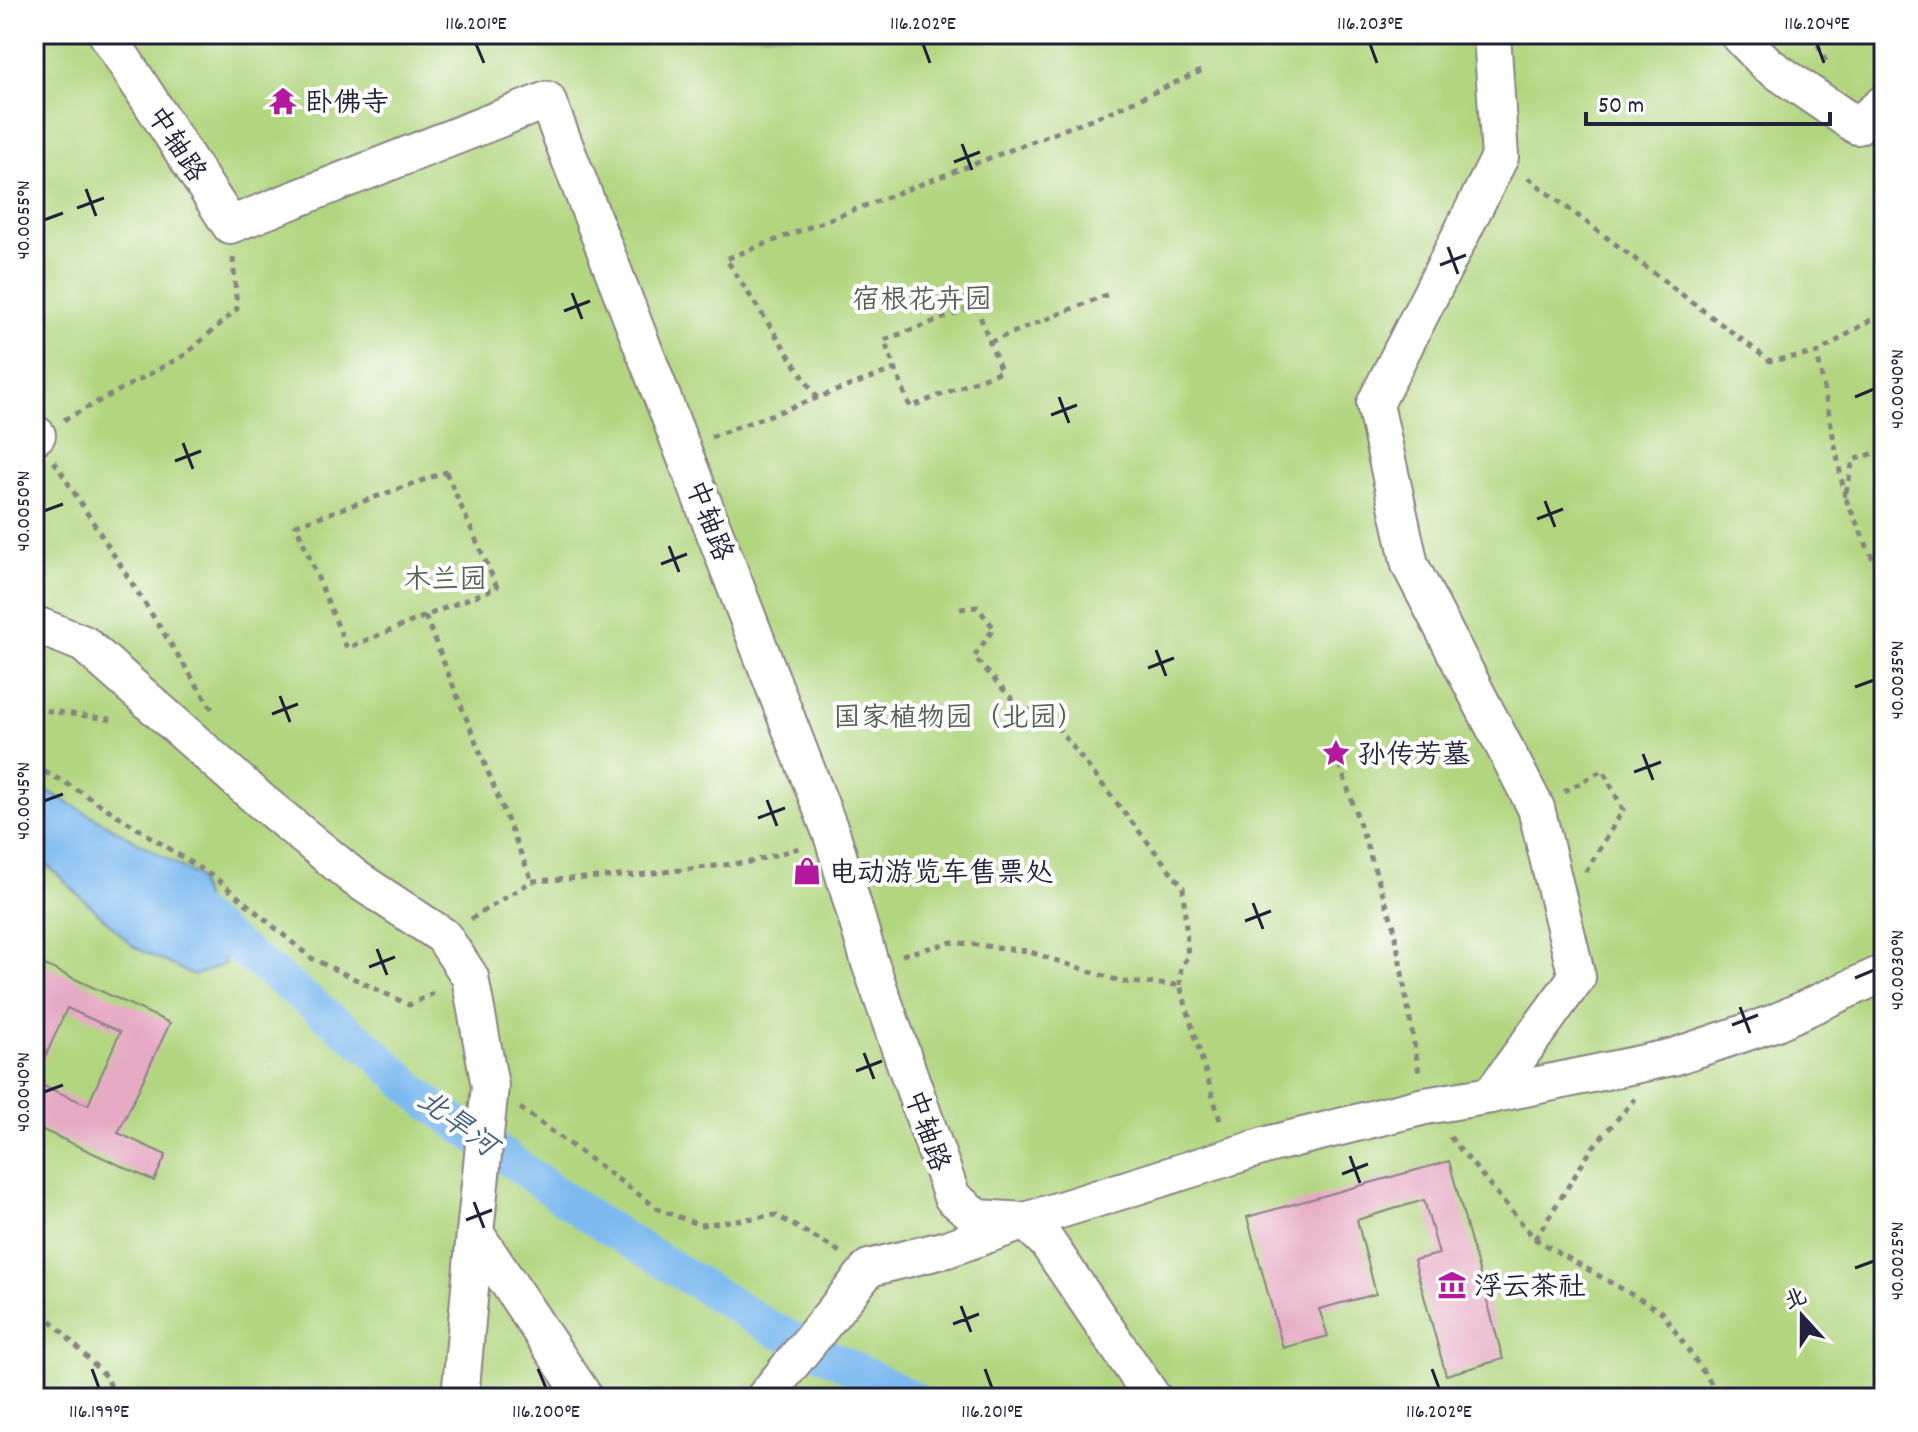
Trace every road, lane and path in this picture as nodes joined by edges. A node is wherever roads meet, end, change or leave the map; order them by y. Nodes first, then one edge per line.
1 (107, 34) edge
2 (1492, 34) edge
3 (1738, 34) edge
4 (1203, 70) dead end
5 (1884, 103) edge
6 (1500, 157) junction
7 (230, 225) junction
8 (1111, 293) dead end
9 (1884, 312) edge
10 (990, 342) junction
11 (1817, 353) junction
12 (895, 369) junction
13 (817, 398) junction
14 (36, 434) edge
15 (684, 447) junction
16 (1884, 450) edge
17 (1845, 497) junction
18 (1884, 584) edge
19 (960, 609) dead end
20 (425, 616) junction
21 (34, 624) edge
22 (34, 709) edge
23 (117, 720) dead end
24 (219, 721) dead end
25 (1336, 753) dead end
26 (34, 766) edge
27 (1536, 808) junction
28 (833, 838) junction
29 (532, 881) junction
30 (1561, 913) junction
31 (443, 936) junction
32 (870, 963) junction
33 (1884, 973) edge
34 (470, 977) junction
35 (1180, 985) junction
36 (490, 1086) junction
37 (1491, 1095) junction
38 (1425, 1106) junction
39 (1593, 1147) dead end
40 (1231, 1157) junction
41 (1025, 1221) junction
42 (475, 1233) junction
43 (1535, 1239) junction
44 (869, 1268) junction
45 (34, 1303) edge
46 (1150, 1392) edge
47 (1720, 1396) edge
48 (116, 1398) edge
49 (460, 1398) edge
50 (585, 1398) edge
51 (764, 1398) edge

1 - 7 street, 中轴路
2 - 6 street
3 - 5 street
4 - 13 path
6 - 11 path
6 - 27 street
7 - 14 path
7 - 15 street, 中轴路
8 - 10 path
9 - 11 path
10 - 12 path
10 - 12 path
11 - 17 path
12 - 13 path
13 - 15 path
14 - 24 path
15 - 28 street, 中轴路
16 - 17 path
17 - 18 path
19 - 35 path
20 - 20 path
20 - 29 path
21 - 31 street
22 - 23 path
25 - 38 path
26 - 34 path
27 - 30 street
27 - 30 path
28 - 29 path
28 - 32 street, 中轴路
29 - 31 path
30 - 37 street
31 - 34 street
32 - 35 path
32 - 41 street, 中轴路
33 - 37 street
34 - 36 street
35 - 40 path
36 - 42 street
36 - 44 path
37 - 38 street
38 - 40 street
38 - 43 path
39 - 43 path
40 - 41 street
41 - 44 street
41 - 46 street
42 - 49 street
42 - 50 street
43 - 47 path
44 - 51 street
45 - 48 path

